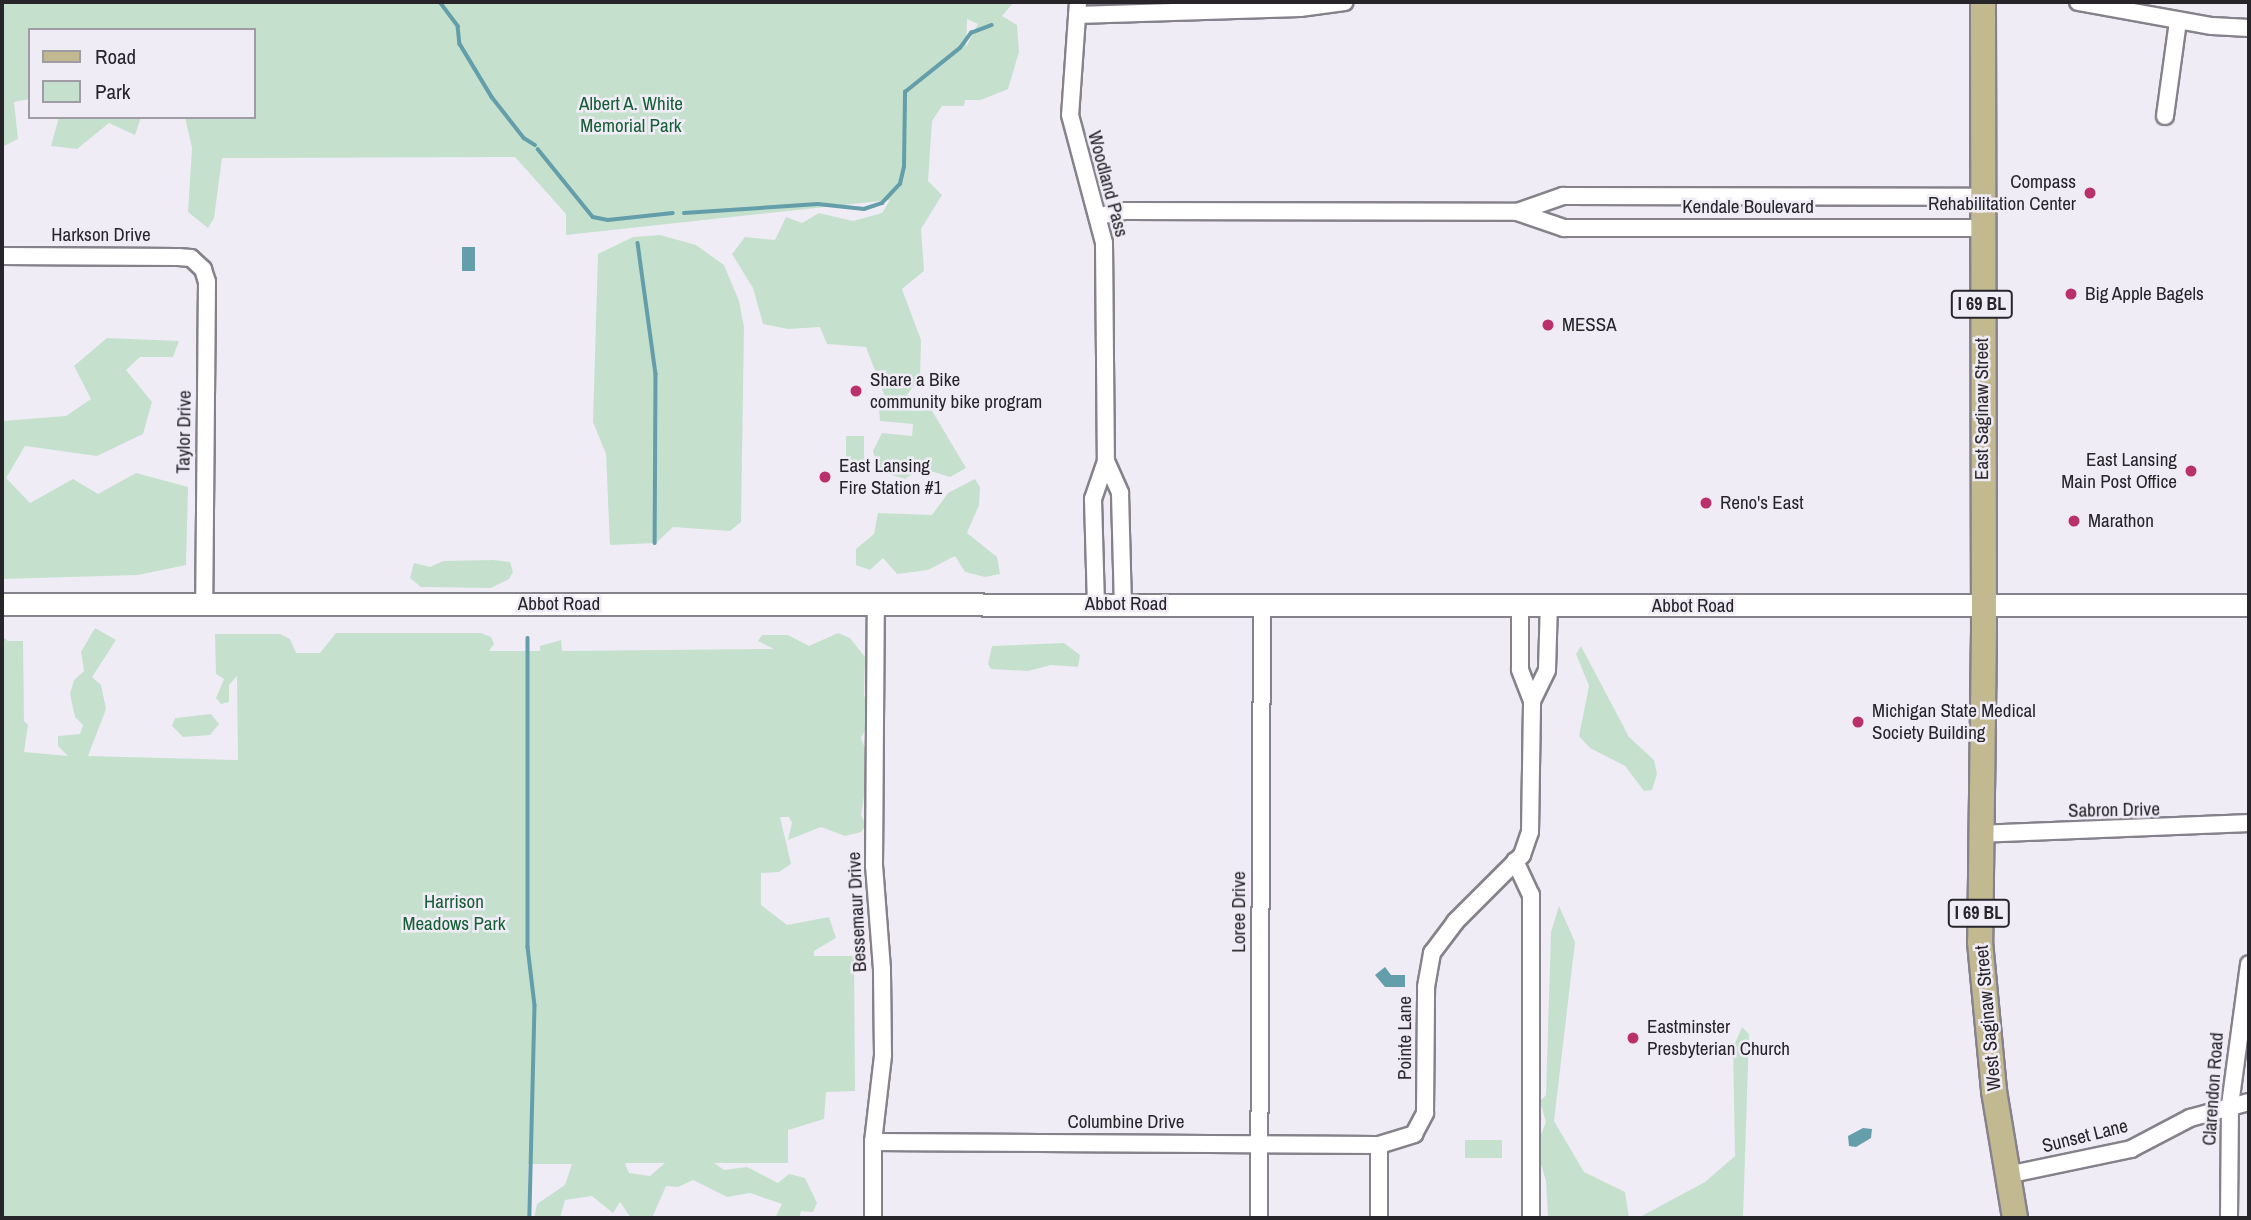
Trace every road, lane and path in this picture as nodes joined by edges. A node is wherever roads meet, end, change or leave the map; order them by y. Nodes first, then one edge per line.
1 (1345, 2) edge
2 (1983, 2) edge
3 (2078, 2) edge
4 (1078, 8) edge
5 (2178, 21) junction
6 (2249, 29) edge
7 (2165, 116) dead end
8 (1981, 197) junction
9 (1517, 212) junction
10 (1098, 216) junction
11 (1982, 228) junction
12 (2, 256) edge
13 (198, 262) joint
14 (1106, 461) junction
15 (204, 603) junction
16 (2, 604) edge
17 (876, 604) junction
18 (1096, 604) junction
19 (1124, 604) junction
20 (1520, 604) junction
21 (1549, 604) junction
22 (1262, 605) junction
23 (2249, 605) edge
24 (1984, 606) junction
25 (1532, 701) junction
26 (2249, 823) edge
27 (1979, 834) junction
28 (1515, 862) junction
29 (2249, 964) edge
30 (2249, 1102) edge
31 (2230, 1105) junction
32 (873, 1142) junction
33 (1260, 1143) junction
34 (1379, 1145) junction
35 (2007, 1175) junction
36 (873, 1218) edge
37 (1259, 1218) edge
38 (1379, 1218) edge
39 (1531, 1218) edge
40 (2015, 1218) edge
41 (2229, 1218) edge

1 - 4 street
2 - 8 main road, East Saginaw Street / I 69 BL
3 - 5 street
4 - 10 street, Woodland Pass
5 - 6 street
5 - 7 street
8 - 9 street, Kendale Boulevard
8 - 11 main road, East Saginaw Street / I 69 BL
9 - 10 street, Kendale Boulevard
9 - 11 street, Kendale Boulevard
10 - 14 street, Woodland Pass
11 - 24 main road, East Saginaw Street / I 69 BL
12 - 13 street, Harkson Drive
13 - 15 street, Taylor Drive
14 - 18 street, Woodland Pass
14 - 19 street, Woodland Pass
15 - 16 main road, Abbot Road
15 - 17 main road, Abbot Road
17 - 18 main road, Abbot Road
17 - 32 street, Bessemaur Drive
18 - 19 main road, Abbot Road
19 - 22 main road, Abbot Road
20 - 21 main road, Abbot Road
20 - 22 main road, Abbot Road
20 - 25 street
21 - 24 main road, Abbot Road
21 - 25 street
22 - 33 street, Loree Drive
23 - 24 main road, Abbot Road
24 - 27 main road, West Saginaw Street / I 69 BL
25 - 28 street, Pointe Lane
26 - 27 street, Sabron Drive
27 - 35 main road, West Saginaw Street / I 69 BL
28 - 34 street, Pointe Lane
28 - 39 street
29 - 31 street, Clarendon Road
30 - 31 street, Sunset Lane
31 - 35 street, Sunset Lane
31 - 41 street, Clarendon Road
32 - 33 street, Columbine Drive
32 - 36 street, Bessemaur Drive
33 - 34 street, Columbine Drive
33 - 37 street, Loree Drive
34 - 38 street
35 - 40 main road, West Saginaw Street / I 69 BL

